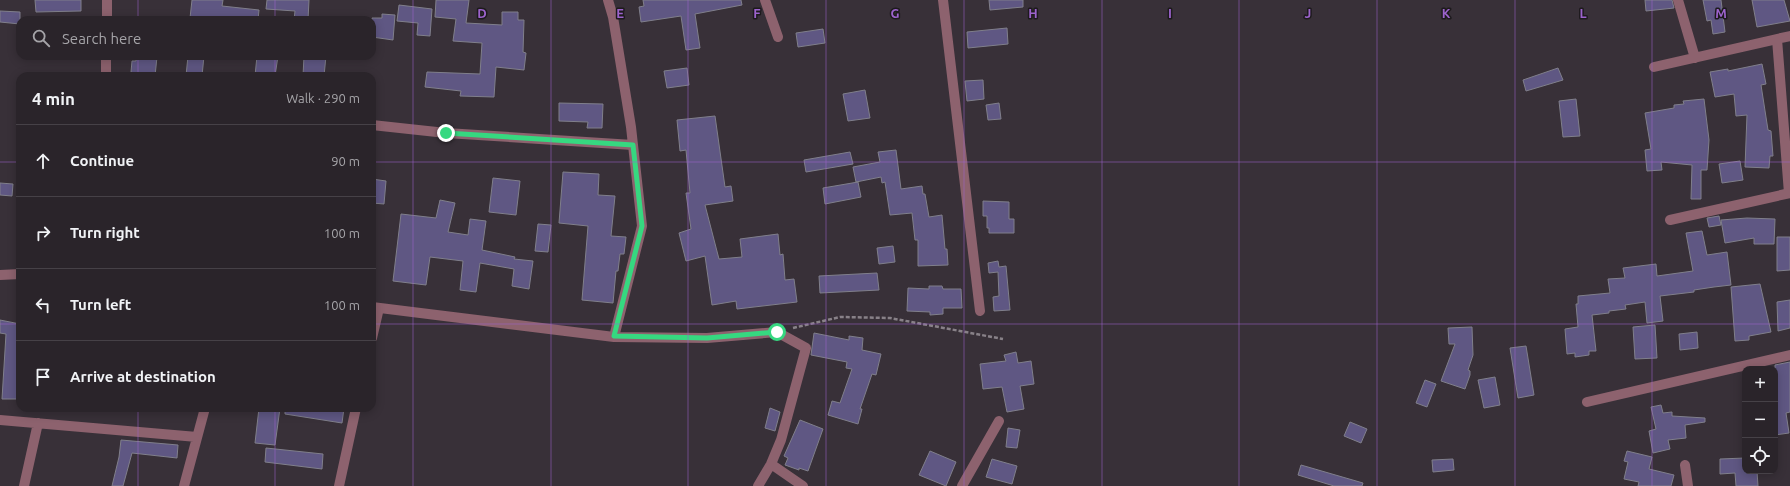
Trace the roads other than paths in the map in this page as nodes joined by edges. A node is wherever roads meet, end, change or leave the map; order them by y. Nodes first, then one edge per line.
1 (107, 0) edge
2 (608, 0) edge
3 (764, 0) edge
4 (943, 0) edge
5 (1678, 0) edge
6 (107, 16) edge
7 (1790, 36) edge
8 (778, 37) dead end
9 (1777, 39) junction
10 (1695, 58) junction
11 (106, 60) edge
12 (1654, 67) dead end
13 (106, 72) edge
14 (376, 125) edge
15 (633, 145) junction
16 (1789, 193) edge
17 (1670, 220) dead end
18 (16, 274) edge
19 (0, 275) edge
20 (376, 307) edge
21 (980, 311) dead end
22 (614, 336) junction
23 (1790, 355) edge
24 (1587, 402) dead end
25 (204, 412) edge
26 (355, 412) edge
27 (0, 420) edge
28 (999, 421) dead end
29 (38, 423) junction
30 (197, 437) junction
31 (772, 464) junction
32 (1685, 465) dead end
33 (24, 486) edge
34 (184, 486) edge
35 (339, 486) edge
36 (758, 486) edge
37 (803, 486) edge
38 (962, 486) edge
39 (1688, 486) edge

1 - 6 street
2 - 15 street
3 - 8 street
4 - 21 street
5 - 10 street
7 - 9 street
9 - 10 street
9 - 16 street
10 - 12 street
11 - 13 street
14 - 15 street
15 - 22 street
16 - 17 street
18 - 19 street
20 - 22 street
22 - 31 street
23 - 24 street
25 - 30 street
26 - 35 street
27 - 29 street
28 - 38 street
29 - 30 street
29 - 33 street
30 - 34 street
31 - 36 street
31 - 37 street
32 - 39 street

